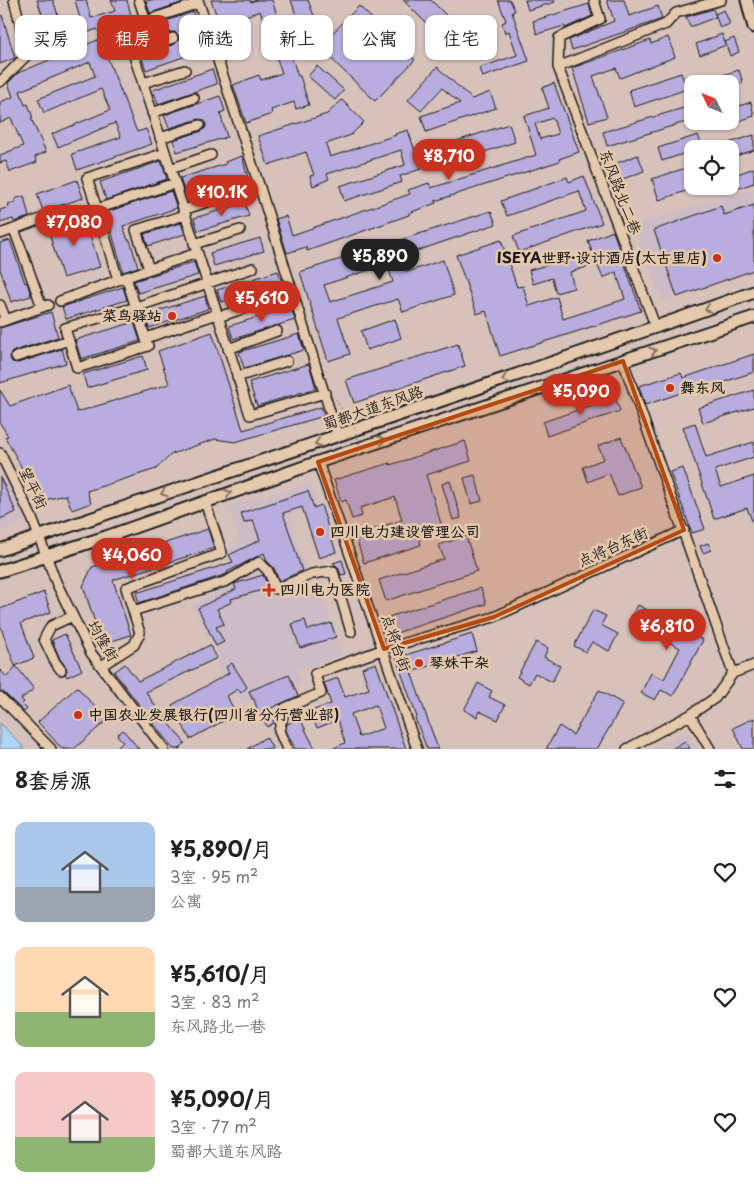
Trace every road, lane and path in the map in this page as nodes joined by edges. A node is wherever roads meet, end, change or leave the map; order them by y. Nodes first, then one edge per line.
1 (139, 0) edge
2 (594, 0) edge
3 (721, 0) edge
4 (746, 0) edge
5 (198, 1) edge
6 (15, 2) edge
7 (144, 15) edge
8 (163, 15) edge
9 (754, 27) edge
10 (173, 38) dead end
11 (169, 39) edge
12 (135, 60) edge
13 (558, 67) junction
14 (185, 70) dead end
15 (0, 82) edge
16 (142, 83) junction
17 (194, 98) dead end
18 (152, 113) junction
19 (200, 125) dead end
20 (160, 138) junction
21 (165, 153) junction
22 (211, 155) dead end
23 (170, 170) junction
24 (175, 183) junction
25 (228, 195) dead end
26 (97, 209) junction
27 (62, 211) dead end
28 (184, 212) junction
29 (14, 229) junction
30 (240, 230) dead end
31 (0, 234) edge
32 (196, 249) junction
33 (253, 268) dead end
34 (149, 269) junction
35 (122, 278) junction
36 (207, 283) junction
37 (754, 292) edge
38 (60, 301) dead end
39 (267, 301) dead end
40 (0, 305) edge
41 (136, 307) junction
42 (218, 315) junction
43 (754, 317) edge
44 (3, 321) edge
45 (656, 328) junction
46 (277, 331) dead end
47 (146, 338) junction
48 (68, 340) junction
49 (228, 349) junction
50 (16, 357) dead end
51 (623, 360) junction
52 (287, 361) dead end
53 (238, 377) junction
54 (325, 393) junction
55 (336, 399) dead end
56 (398, 402) dead end
57 (351, 419) junction
58 (338, 436) junction
59 (0, 453) edge
60 (364, 456) dead end
61 (318, 462) junction
62 (204, 502) junction
63 (684, 530) junction
64 (40, 536) junction
65 (0, 550) edge
66 (47, 555) junction
67 (0, 571) edge
68 (133, 611) junction
69 (73, 616) junction
70 (351, 632) dead end
71 (384, 649) junction
72 (754, 665) edge
73 (101, 666) junction
74 (61, 670) dead end
75 (733, 673) junction
76 (0, 697) edge
77 (690, 715) junction
78 (51, 749) edge
79 (164, 749) edge
80 (287, 749) edge
81 (418, 749) edge
82 (627, 749) edge
83 (710, 749) edge

1 - 7 street
2 - 13 street, 东风路北二巷
3 - 13 street
4 - 9 main road
5 - 8 street
5 - 54 street
6 - 15 street
10 - 11 street
12 - 16 street
13 - 45 street, 东风路北二巷
14 - 16 street
16 - 18 street
17 - 18 street
18 - 20 street
19 - 20 street
20 - 21 street
21 - 23 street
21 - 26 street
22 - 23 street
23 - 24 street
24 - 26 street
24 - 28 street
25 - 28 street
26 - 35 street
27 - 29 street
28 - 32 street
28 - 34 street
29 - 31 street
29 - 44 street
30 - 32 street
32 - 34 street
32 - 36 street
33 - 36 street
34 - 35 street
35 - 38 street
35 - 41 street
36 - 41 street
36 - 42 street
37 -> 45 main road, 蜀都大道东风路
39 - 42 street
40 - 44 street
41 - 47 street
41 - 48 street
42 - 47 street
42 - 49 street
51 -> 43 main road
45 -> 58 main road, 蜀都大道东风路
46 - 49 street
47 - 48 street
48 - 50 street
49 - 53 street
61 -> 51 main road
51 - 63 street
52 - 53 street
53 - 54 street
54 - 58 street
55 - 57 path
56 - 57 path
57 - 60 path, bridge
58 -> 64 main road, 蜀都大道东风路
59 - 64 street, 望平街
62 -> 61 main road
61 - 71 street, 点将台街
62 - 66 main road
62 - 68 street
63 - 71 street, 点将台东街
63 - 75 street
64 - 65 main road, 蜀都大道东风路
64 - 66 street, 均隆街
66 - 67 main road
66 - 69 street, 均隆街
68 - 70 street
68 - 73 street
69 - 73 street, 均隆街
69 - 74 street
71 - 80 street, 点将台东街
71 - 81 street, 点将台街
72 - 75 street
73 - 79 street, 均隆街
75 - 77 street
76 - 78 street
77 - 82 street
77 - 83 street

